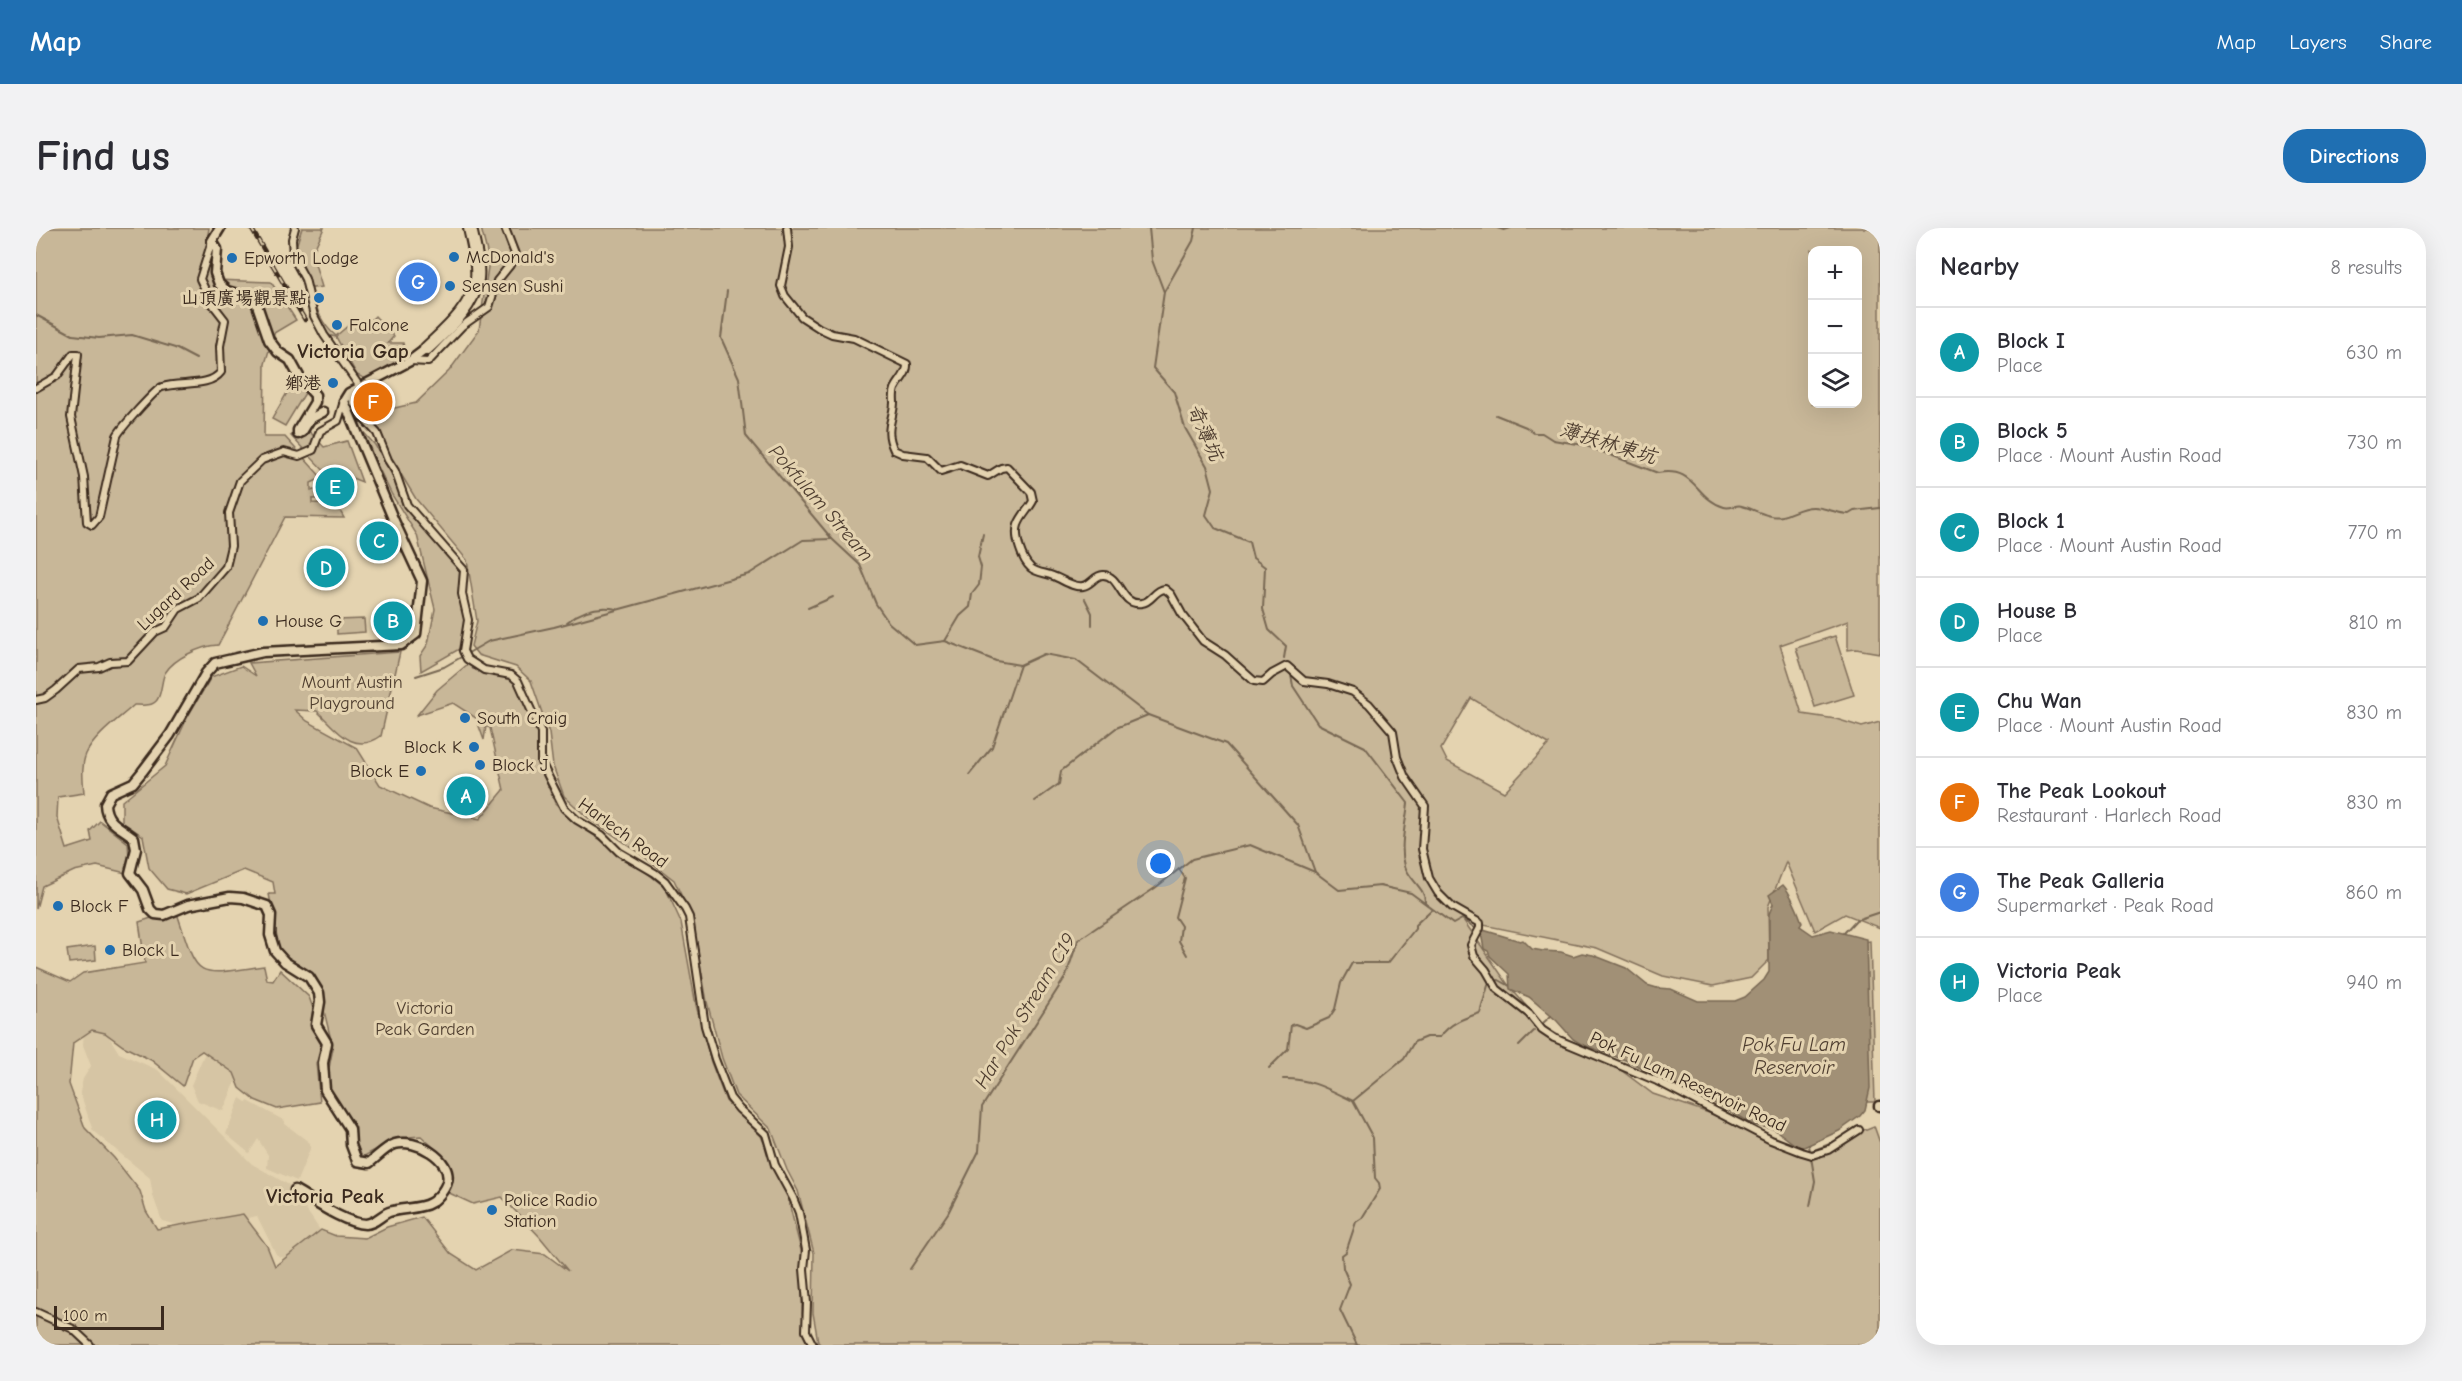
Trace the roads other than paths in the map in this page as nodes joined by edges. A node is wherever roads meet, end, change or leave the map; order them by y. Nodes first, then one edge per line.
1 (220, 228) edge
2 (295, 228) edge
3 (470, 228) edge
4 (505, 228) edge
5 (787, 228) edge
6 (212, 241) junction
7 (426, 349) joint
8 (410, 361) junction
9 (360, 387) junction
10 (36, 388) edge
11 (347, 397) junction
12 (323, 412) dead end
13 (36, 699) edge
14 (1859, 1130) dead end
15 (295, 1190) dead end
16 (38, 1313) edge
17 (90, 1345) edge
18 (813, 1345) edge

1 - 6 street
2 - 9 street
3 - 7 main road
4 - 8 street
5 - 14 street, Pok Fu Lam Reservoir Road
6 - 10 street
6 - 12 street
7 - 8 street
8 - 9 street
9 - 11 street
11 - 13 street, Lugard Road
11 - 15 street
11 - 18 street, Harlech Road
16 - 17 street

